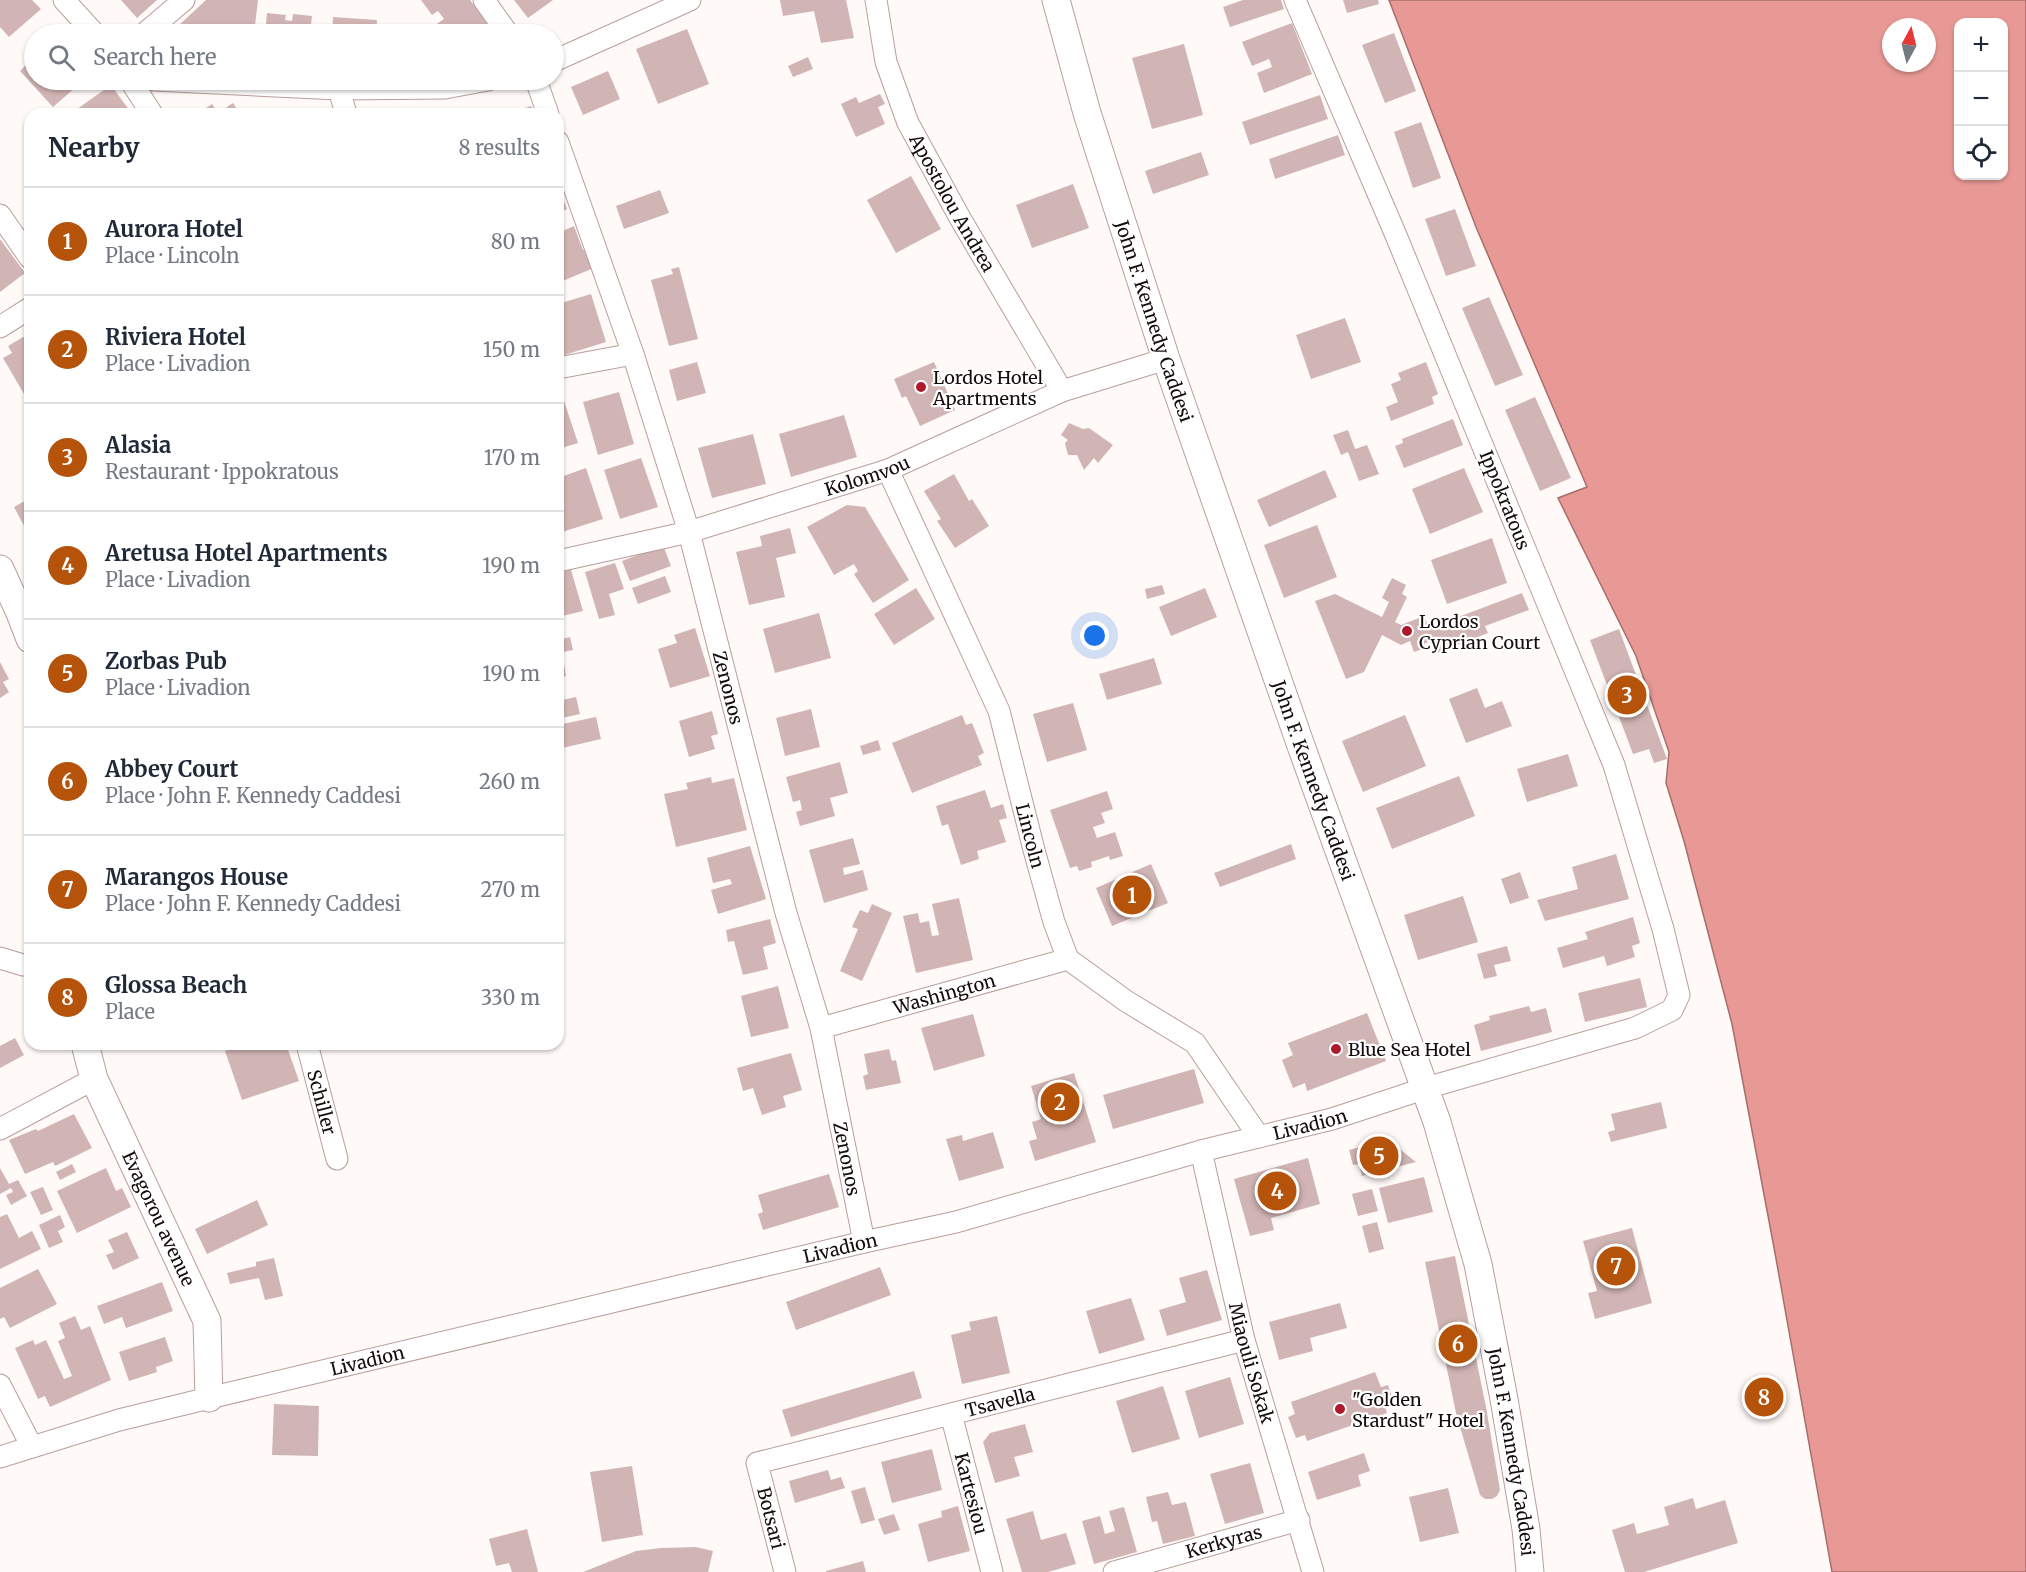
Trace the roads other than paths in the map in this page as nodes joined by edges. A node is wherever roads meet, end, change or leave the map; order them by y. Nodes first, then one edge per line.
1 (64, 0) edge
2 (184, 0) edge
3 (484, 0) edge
4 (690, 0) edge
5 (876, 0) edge
6 (1056, 0) edge
7 (1295, 0) edge
8 (86, 24) edge
9 (156, 24) edge
10 (501, 24) edge
11 (564, 57) edge
12 (137, 90) edge
13 (339, 90) edge
14 (540, 90) edge
15 (149, 108) edge
16 (344, 108) edge
17 (546, 108) edge
18 (564, 159) edge
19 (0, 214) edge
20 (24, 249) edge
21 (24, 312) edge
22 (0, 327) edge
23 (633, 354) junction
24 (1166, 359) junction
25 (564, 367) edge
26 (1062, 391) junction
27 (888, 470) junction
28 (689, 532) junction
29 (564, 560) edge
30 (0, 569) edge
31 (24, 623) edge
32 (0, 958) edge
33 (1068, 959) junction
34 (24, 966) edge
35 (1672, 1010) joint
36 (821, 1028) junction
37 (87, 1050) edge
38 (309, 1050) edge
39 (94, 1079) junction
40 (1426, 1088) junction
41 (0, 1129) edge
42 (1259, 1137) junction
43 (1201, 1151) junction
44 (337, 1159) dead end
45 (864, 1242) junction
46 (1244, 1340) junction
47 (0, 1384) edge
48 (208, 1398) junction
49 (951, 1414) junction
50 (32, 1448) junction
51 (0, 1457) edge
52 (757, 1463) joint
53 (1299, 1520) junction
54 (785, 1572) edge
55 (992, 1572) edge
56 (1114, 1572) edge
57 (1313, 1572) edge
58 (1530, 1572) edge

1 - 8 street
2 - 9 street
3 - 10 street
4 - 11 street
5 - 26 street, Apostolou Andrea
6 - 24 street, John F. Kennedy Caddesi
7 - 35 street, Ippokratous
12 - 15 street
13 - 16 street
14 - 17 street
18 - 23 street, Zenonos
19 - 20 street
21 - 22 street
23 - 25 street
23 - 28 street, Zenonos
24 - 26 street, Kolomvou
24 - 40 street, John F. Kennedy Caddesi
26 - 27 street, Kolomvou
27 - 28 street, Kolomvou
27 - 33 street, Lincoln
28 - 29 street, Kolomvou
28 - 36 street, Zenonos
30 - 31 street
32 - 34 street
33 - 36 street, Washington
33 - 42 street
35 - 40 street, Livadion
36 - 45 street, Zenonos
37 - 39 street, Evagorou avenue
38 - 44 street, Schiller
39 - 41 street
39 - 48 street, Evagorou avenue
40 - 42 street, Livadion
40 - 58 street, John F. Kennedy Caddesi
42 - 43 street, Livadion
43 - 45 street, Livadion
43 - 46 street, Miaouli Sokak
45 - 48 street, Livadion
46 - 49 street, Tsavella
46 - 53 street, Miaouli Sokak
47 - 50 street
48 - 50 street, Livadion
49 - 52 street, Tsavella
49 - 55 street, Kartesiou
50 - 51 street, Livadion
52 - 54 street, Botsari
53 - 56 street, Kerkyras
53 - 57 street, Miaouli Sokak

